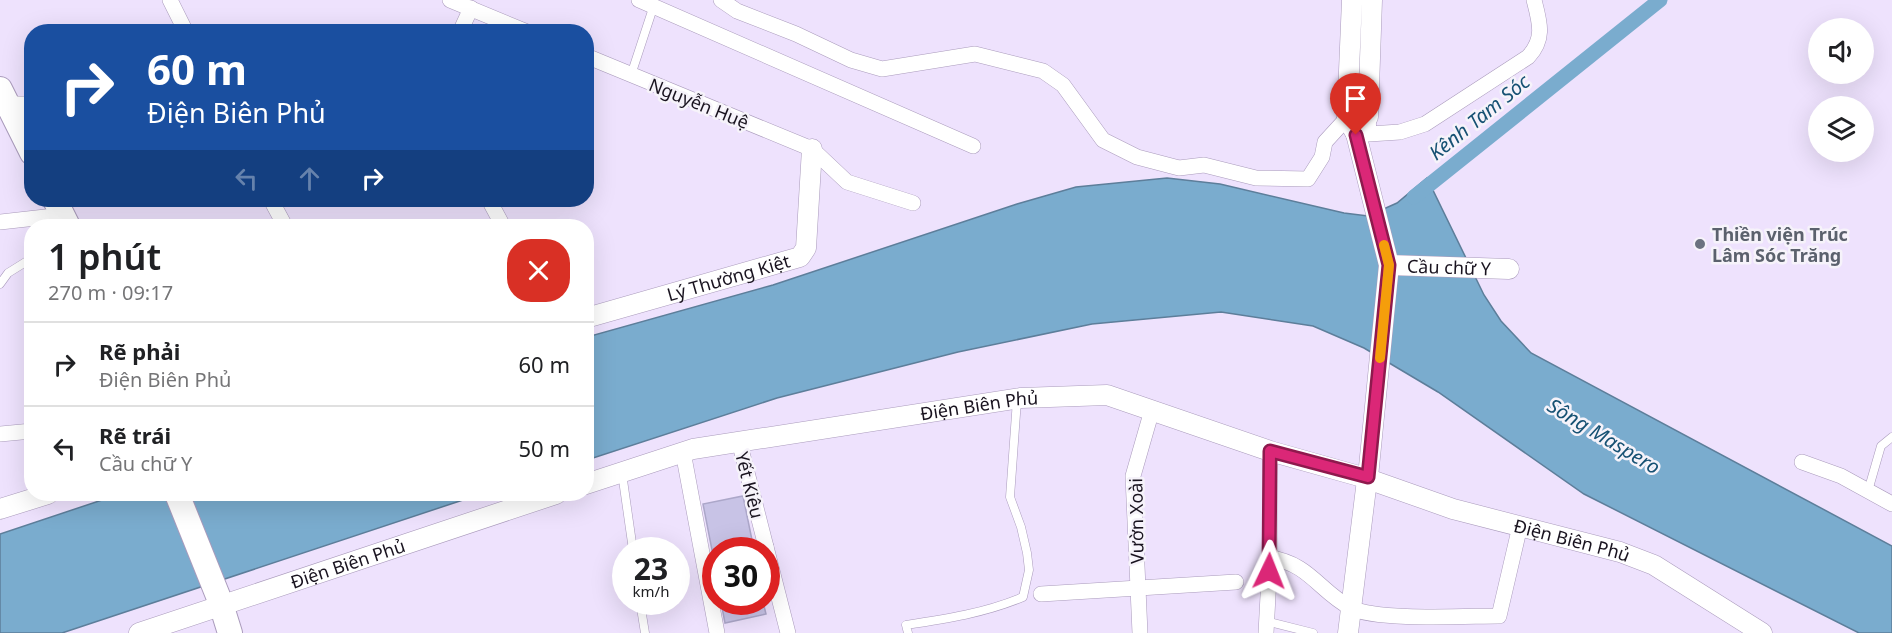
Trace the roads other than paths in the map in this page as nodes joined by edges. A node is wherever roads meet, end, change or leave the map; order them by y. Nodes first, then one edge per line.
1 (170, 0) edge
2 (450, 0) edge
3 (639, 0) edge
4 (721, 0) edge
5 (1352, 0) edge
6 (1372, 0) edge
7 (1534, 0) edge
8 (655, 4) edge
9 (471, 8) junction
10 (182, 24) edge
11 (464, 24) edge
12 (508, 24) edge
13 (594, 59) edge
14 (631, 75) junction
15 (2, 99) edge
16 (24, 103) edge
17 (1368, 117) junction
18 (1352, 126) junction
19 (24, 139) edge
20 (973, 146) dead end
21 (812, 149) junction
22 (913, 203) dead end
23 (62, 214) edge
24 (0, 222) edge
25 (24, 263) edge
26 (1389, 265) junction
27 (1509, 269) dead end
28 (0, 284) edge
29 (594, 316) edge
30 (1017, 399) junction
31 (1152, 410) junction
32 (24, 432) edge
33 (0, 434) edge
34 (1892, 436) edge
35 (739, 441) junction
36 (1270, 451) junction
37 (683, 452) junction
38 (1802, 462) dead end
39 (622, 472) junction
40 (1368, 477) junction
41 (594, 481) edge
42 (1868, 491) junction
43 (26, 501) edge
44 (180, 501) edge
45 (534, 501) edge
46 (1892, 504) edge
47 (0, 509) edge
48 (1520, 526) junction
49 (631, 537) edge
50 (704, 537) edge
51 (763, 537) edge
52 (1270, 558) junction
53 (1236, 582) dead end
54 (1138, 590) junction
55 (1041, 594) dead end
56 (219, 600) junction
57 (780, 602) edge
58 (1352, 608) junction
59 (642, 615) edge
60 (715, 615) edge
61 (1266, 627) edge
62 (139, 633) edge
63 (230, 633) edge
64 (645, 633) edge
65 (717, 633) edge
66 (788, 633) edge
67 (908, 633) edge
68 (1140, 633) edge
69 (1313, 633) edge
70 (1348, 633) edge
71 (1762, 633) edge

1 - 10 street
2 - 9 street
3 - 8 street
4 - 18 street
5 - 18 street, Cầu chữ Y
6 - 17 street
7 - 17 street
8 - 14 lane
8 - 20 street
9 - 11 street
9 - 12 street
13 - 14 street, Nguyễn Huệ
14 - 21 street, Nguyễn Huệ
15 - 16 street
15 - 19 main road
17 - 18 street
18 - 26 street, Cầu chữ Y
21 - 22 street
21 - 29 street, Lý Thường Kiệt
23 - 24 street
25 - 28 lane
26 - 27 street, Cầu chữ Y
26 - 40 street, Cầu chữ Y
30 - 31 street, Điện Biên Phủ
30 - 35 street, Điện Biên Phủ
30 - 67 lane
31 - 36 street, Điện Biên Phủ
31 - 54 street, Vườn Xoài
32 - 33 street
34 - 42 lane
35 - 37 street, Điện Biên Phủ
35 - 51 street, Yết Kiêu
36 - 40 street, Điện Biên Phủ
36 - 52 street
37 - 39 street, Điện Biên Phủ
37 - 50 street
38 - 42 street
39 - 41 street, Điện Biên Phủ
39 - 49 lane
40 - 48 street, Điện Biên Phủ
40 - 58 street, Cầu chữ Y
42 - 46 street
43 - 47 street
44 - 56 main road
45 - 56 street, Điện Biên Phủ
48 - 58 street
48 - 71 street, Điện Biên Phủ
52 - 58 street
52 - 61 street
53 - 54 street
54 - 55 street
54 - 68 street, Vườn Xoài
56 - 62 street, Điện Biên Phủ
56 - 63 main road
57 - 66 street, Yết Kiêu
58 - 70 street, Cầu chữ Y
59 - 64 lane
60 - 65 street
61 - 69 lane

